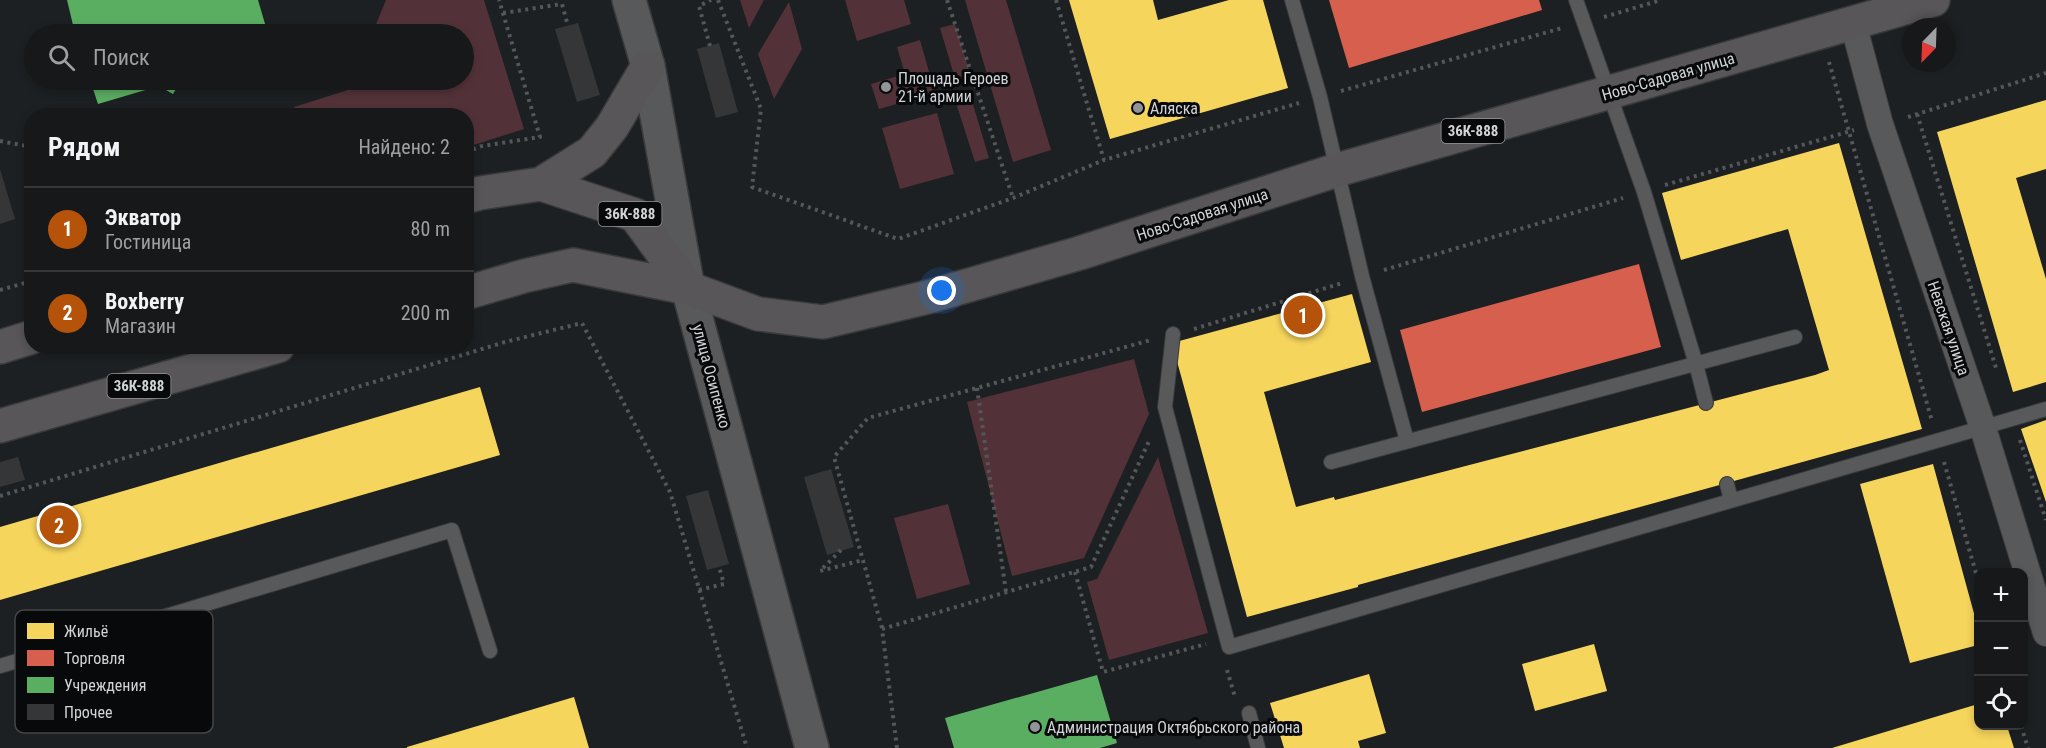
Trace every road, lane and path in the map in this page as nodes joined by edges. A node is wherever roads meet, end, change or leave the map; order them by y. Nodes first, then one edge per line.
1 (499, 0) edge
2 (629, 0) edge
3 (711, 0) edge
4 (718, 0) edge
5 (947, 0) edge
6 (1292, 0) edge
7 (1576, 0) edge
8 (1917, 2) edge
9 (503, 13) junction
10 (1853, 23) junction
11 (568, 26) dead end
12 (710, 46) dead end
13 (648, 66) junction
14 (2046, 73) edge
15 (1608, 93) junction
16 (1917, 114) junction
17 (1880, 124) junction
18 (1848, 132) junction
19 (0, 141) edge
20 (24, 146) edge
21 (474, 149) edge
22 (1104, 160) dead end
23 (1337, 170) junction
24 (541, 184) junction
25 (1644, 192) junction
26 (474, 195) edge
27 (1013, 198) junction
28 (1362, 276) junction
29 (24, 282) edge
30 (688, 288) junction
31 (0, 290) edge
32 (474, 291) edge
33 (1173, 334) junction
34 (1795, 337) dead end
35 (24, 340) edge
36 (0, 347) edge
37 (474, 351) edge
38 (250, 354) edge
39 (466, 354) edge
40 (1696, 364) junction
41 (977, 388) junction
42 (1706, 403) dead end
43 (1165, 407) junction
44 (2046, 409) edge
45 (2013, 419) junction
46 (0, 426) edge
47 (1983, 428) junction
48 (1407, 441) junction
49 (1938, 441) junction
50 (1331, 462) dead end
51 (1726, 484) dead end
52 (0, 496) edge
53 (1731, 500) junction
54 (2046, 519) edge
55 (841, 550) dead end
56 (863, 560) junction
57 (719, 567) dead end
58 (1975, 568) edge
59 (1075, 572) junction
60 (699, 590) junction
61 (1006, 592) junction
62 (186, 610) edge
63 (882, 629) junction
64 (2046, 633) edge
65 (1227, 638) junction
66 (490, 651) dead end
67 (15, 661) edge
68 (0, 666) edge
69 (1249, 713) dead end
70 (2022, 730) edge
71 (747, 748) edge
72 (812, 748) edge
73 (897, 748) edge
74 (1258, 748) edge
75 (2028, 748) edge

1 - 9 path
2 - 13 main road, улица Осипенко
3 - 12 path
4 - 27 path
5 - 27 path
6 - 23 lane
7 - 15 lane
8 - 10 main road, Ново-Садовая улица / 36К-888
9 - 11 path
9 - 21 path
10 - 15 main road, Ново-Садовая улица / 36К-888
10 - 17 street, Невская улица
13 - 24 main road
13 - 30 main road, улица Осипенко
14 - 16 path
15 - 23 main road, Ново-Садовая улица / 36К-888
15 - 25 lane
16 - 17 path
16 - 45 path
17 - 18 path
17 - 47 street, Невская улица
18 - 25 path
18 - 49 path
19 - 20 path
22 - 27 path
23 - 28 lane
23 - 30 main road, Ново-Садовая улица / 36К-888
24 - 26 main road, 36К-888
24 - 30 main road, 36К-888
25 - 28 path
25 - 40 lane
28 - 33 path
28 - 48 lane
29 - 31 path
30 - 32 main road, Ново-Садовая улица / 36К-888
30 - 72 main road, улица Осипенко
33 - 41 path
33 - 43 lane
34 - 40 lane
35 - 36 main road
37 - 60 path
38 - 46 main road, 36К-888
39 - 52 path
40 - 42 lane
40 - 48 lane
41 - 56 path
41 - 61 path
43 - 59 path
43 - 65 lane
44 - 45 lane
45 - 47 lane
45 - 54 path
47 - 49 lane
47 - 64 street, Невская улица
48 - 50 lane
49 - 53 lane
49 - 58 path
51 - 53 lane
53 - 65 lane
55 - 56 path
56 - 63 path
57 - 60 path
59 - 61 path
59 - 65 path
60 - 71 path
61 - 63 path
62 - 66 lane
63 - 73 path
67 - 68 lane
69 - 74 lane
70 - 75 path

